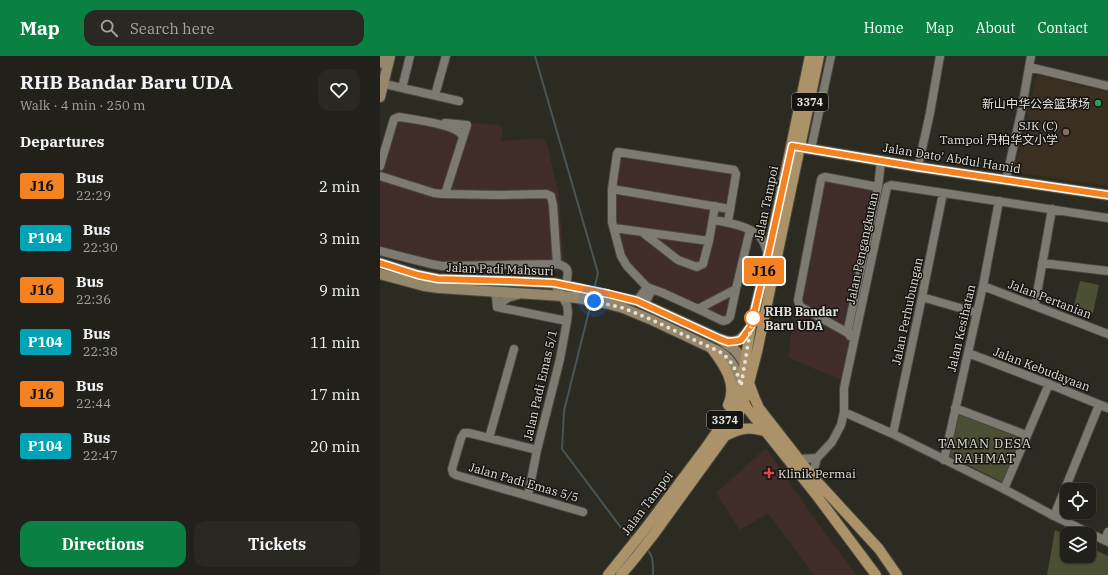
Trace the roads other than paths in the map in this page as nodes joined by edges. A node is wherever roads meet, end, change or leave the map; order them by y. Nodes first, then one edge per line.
1 (382, 56) edge
2 (390, 56) edge
3 (410, 56) edge
4 (446, 56) edge
5 (810, 56) edge
6 (820, 56) edge
7 (831, 56) edge
8 (940, 56) edge
9 (1031, 56) edge
10 (380, 63) edge
11 (1029, 66) junction
12 (382, 83) edge
13 (1108, 86) edge
14 (402, 88) junction
15 (435, 95) junction
16 (380, 97) edge
17 (459, 100) dead end
18 (430, 122) junction
19 (463, 138) junction
20 (801, 148) junction
21 (881, 160) junction
22 (380, 166) edge
23 (918, 167) junction
24 (380, 176) edge
25 (1006, 180) junction
26 (878, 187) junction
27 (612, 189) junction
28 (943, 193) junction
29 (445, 194) junction
30 (1108, 194) edge
31 (999, 201) junction
32 (716, 206) junction
33 (730, 209) junction
34 (1052, 209) junction
35 (1108, 218) edge
36 (713, 220) junction
37 (728, 222) junction
38 (614, 228) junction
39 (750, 230) junction
40 (642, 232) junction
41 (709, 241) junction
42 (380, 251) edge
43 (768, 255) junction
44 (380, 263) edge
45 (1042, 263) junction
46 (557, 264) junction
47 (1108, 270) edge
48 (380, 274) edge
49 (554, 283) junction
50 (566, 285) junction
51 (983, 286) junction
52 (650, 288) junction
53 (736, 289) junction
54 (494, 292) junction
55 (525, 294) junction
56 (584, 294) junction
57 (562, 296) junction
58 (922, 297) junction
59 (607, 299) junction
60 (641, 303) junction
61 (1035, 305) junction
62 (499, 308) junction
63 (698, 309) junction
64 (977, 313) junction
65 (567, 321) junction
66 (751, 326) junction
67 (848, 333) junction
68 (1108, 334) edge
69 (720, 339) junction
70 (854, 344) junction
71 (712, 348) junction
72 (514, 349) dead end
73 (968, 353) junction
74 (756, 358) junction
75 (745, 364) junction
76 (745, 384) junction
77 (1048, 384) junction
78 (744, 402) junction
79 (1100, 405) junction
80 (955, 408) junction
81 (1108, 408) edge
82 (844, 412) junction
83 (768, 419) junction
84 (767, 432) junction
85 (893, 434) junction
86 (1026, 435) junction
87 (725, 436) junction
88 (489, 438) junction
89 (538, 450) junction
90 (704, 450) junction
91 (817, 458) junction
92 (800, 459) junction
93 (944, 460) junction
94 (812, 476) junction
95 (1004, 489) junction
96 (528, 496) junction
97 (583, 512) dead end
98 (1054, 516) junction
99 (1107, 538) edge
100 (889, 562) junction
101 (875, 574) edge
102 (608, 575) edge
103 (621, 575) edge
104 (897, 575) edge

1 - 10 main road
2 - 12 main road
3 - 14 street
4 - 15 street
5 - 20 main road, Jalan Tampoi / 3374
6 - 20 main road, Jalan Tampoi / 3374
7 - 20 street
8 - 23 street
9 - 11 street
11 - 13 street
11 - 25 street
12 - 14 street
12 - 16 main road
14 - 15 street
15 - 17 street
18 - 19 street
18 - 19 street
18 - 22 street
19 - 29 street
20 - 21 main road, Jalan Dato' Abdul Hamid
20 - 43 main road, Jalan Tampoi / 3374
20 - 74 main road, Jalan Tampoi / 3374
21 - 23 main road, Jalan Dato' Abdul Hamid
21 - 26 street
23 - 25 main road, Jalan Dato' Abdul Hamid
24 - 29 street
25 - 30 main road, Jalan Dato' Abdul Hamid
26 - 67 street
26 - 67 street
27 - 32 street
27 - 33 street
27 - 38 street
28 - 31 street, Jalan Pengangkutan
28 - 58 street, Jalan Perhubungan
28 - 70 street, Jalan Pengangkutan
29 - 46 street
31 - 34 street, Jalan Pengangkutan
31 - 51 street, Jalan Kesihatan
32 - 33 street
32 - 36 street
33 - 37 street
34 - 35 street, Jalan Pengangkutan
34 - 45 street
36 - 37 street
36 - 41 street
37 - 39 street
38 - 40 street
38 - 52 street
39 - 43 street
39 - 53 street
40 - 41 street
40 - 41 street
42 - 46 street
43 - 66 main road, Jalan Tampoi / 3374
44 - 49 main road, Jalan Padi Mahsuri
45 - 47 street
45 - 61 street
46 - 50 street
48 - 54 main road, Jalan Padi Mahsuri
49 - 50 main road, Jalan Padi Mahsuri
49 - 57 street, Jalan Padi Emas 5/1
50 - 56 main road, Jalan Padi Mahsuri
51 - 61 street, Jalan Pertanian
51 - 64 street, Jalan Kesihatan
52 - 60 street
52 - 63 street
53 - 63 street
53 - 63 street
54 - 55 main road, Jalan Padi Mahsuri
54 - 62 street
55 - 57 main road, Jalan Padi Mahsuri
55 - 62 street
56 - 57 main road, Jalan Padi Mahsuri
56 - 59 main road, Jalan Padi Mahsuri
57 - 65 street, Jalan Padi Emas 5/1
58 - 64 street
58 - 85 street, Jalan Perhubungan
59 - 60 main road, Jalan Padi Mahsuri
59 - 71 main road, Jalan Padi Mahsuri
60 - 69 main road, Jalan Padi Mahsuri
61 - 68 street, Jalan Pertanian
62 - 65 street
64 - 73 street, Jalan Kesihatan
65 - 89 street, Jalan Padi Emas 5/1
66 - 69 main road
66 - 75 main road, Jalan Tampoi / 3374
67 - 70 street
69 - 75 main road, Jalan Padi Mahsuri
70 - 82 street
71 - 76 main road, Jalan Padi Mahsuri
71 - 90 main road
72 - 88 street
73 - 77 street, Jalan Kebudayaan
73 - 80 street, Jalan Kesihatan
74 - 76 main road, Jalan Tampoi / 3374
74 - 83 main road
75 - 76 main road
76 - 78 main road, Jalan Tampoi / 3374
76 - 83 main road
76 - 90 main road, Jalan Tampoi / 3374
77 - 79 street, Jalan Kebudayaan
77 - 86 street
78 - 84 main road
78 - 87 main road, Jalan Tampoi / 3374
79 - 81 street, Jalan Kebudayaan
79 - 98 street
80 - 86 street
80 - 93 street, Jalan Kesihatan
82 - 85 street
82 - 91 street
83 - 92 main road
84 - 87 main road
84 - 101 main road
85 - 93 street
86 - 95 street
87 - 103 main road, Jalan Tampoi / 3374
88 - 89 street
88 - 96 street, Jalan Padi Emas 5/5
89 - 96 street, Jalan Padi Emas 5/1
90 - 102 main road, Jalan Tampoi / 3374
91 - 92 street
91 - 94 street
92 - 94 main road
93 - 95 street
94 - 100 main road
95 - 98 street
96 - 97 street, Jalan Padi Emas 5/5
98 - 99 street
100 - 101 main road
100 - 104 main road

